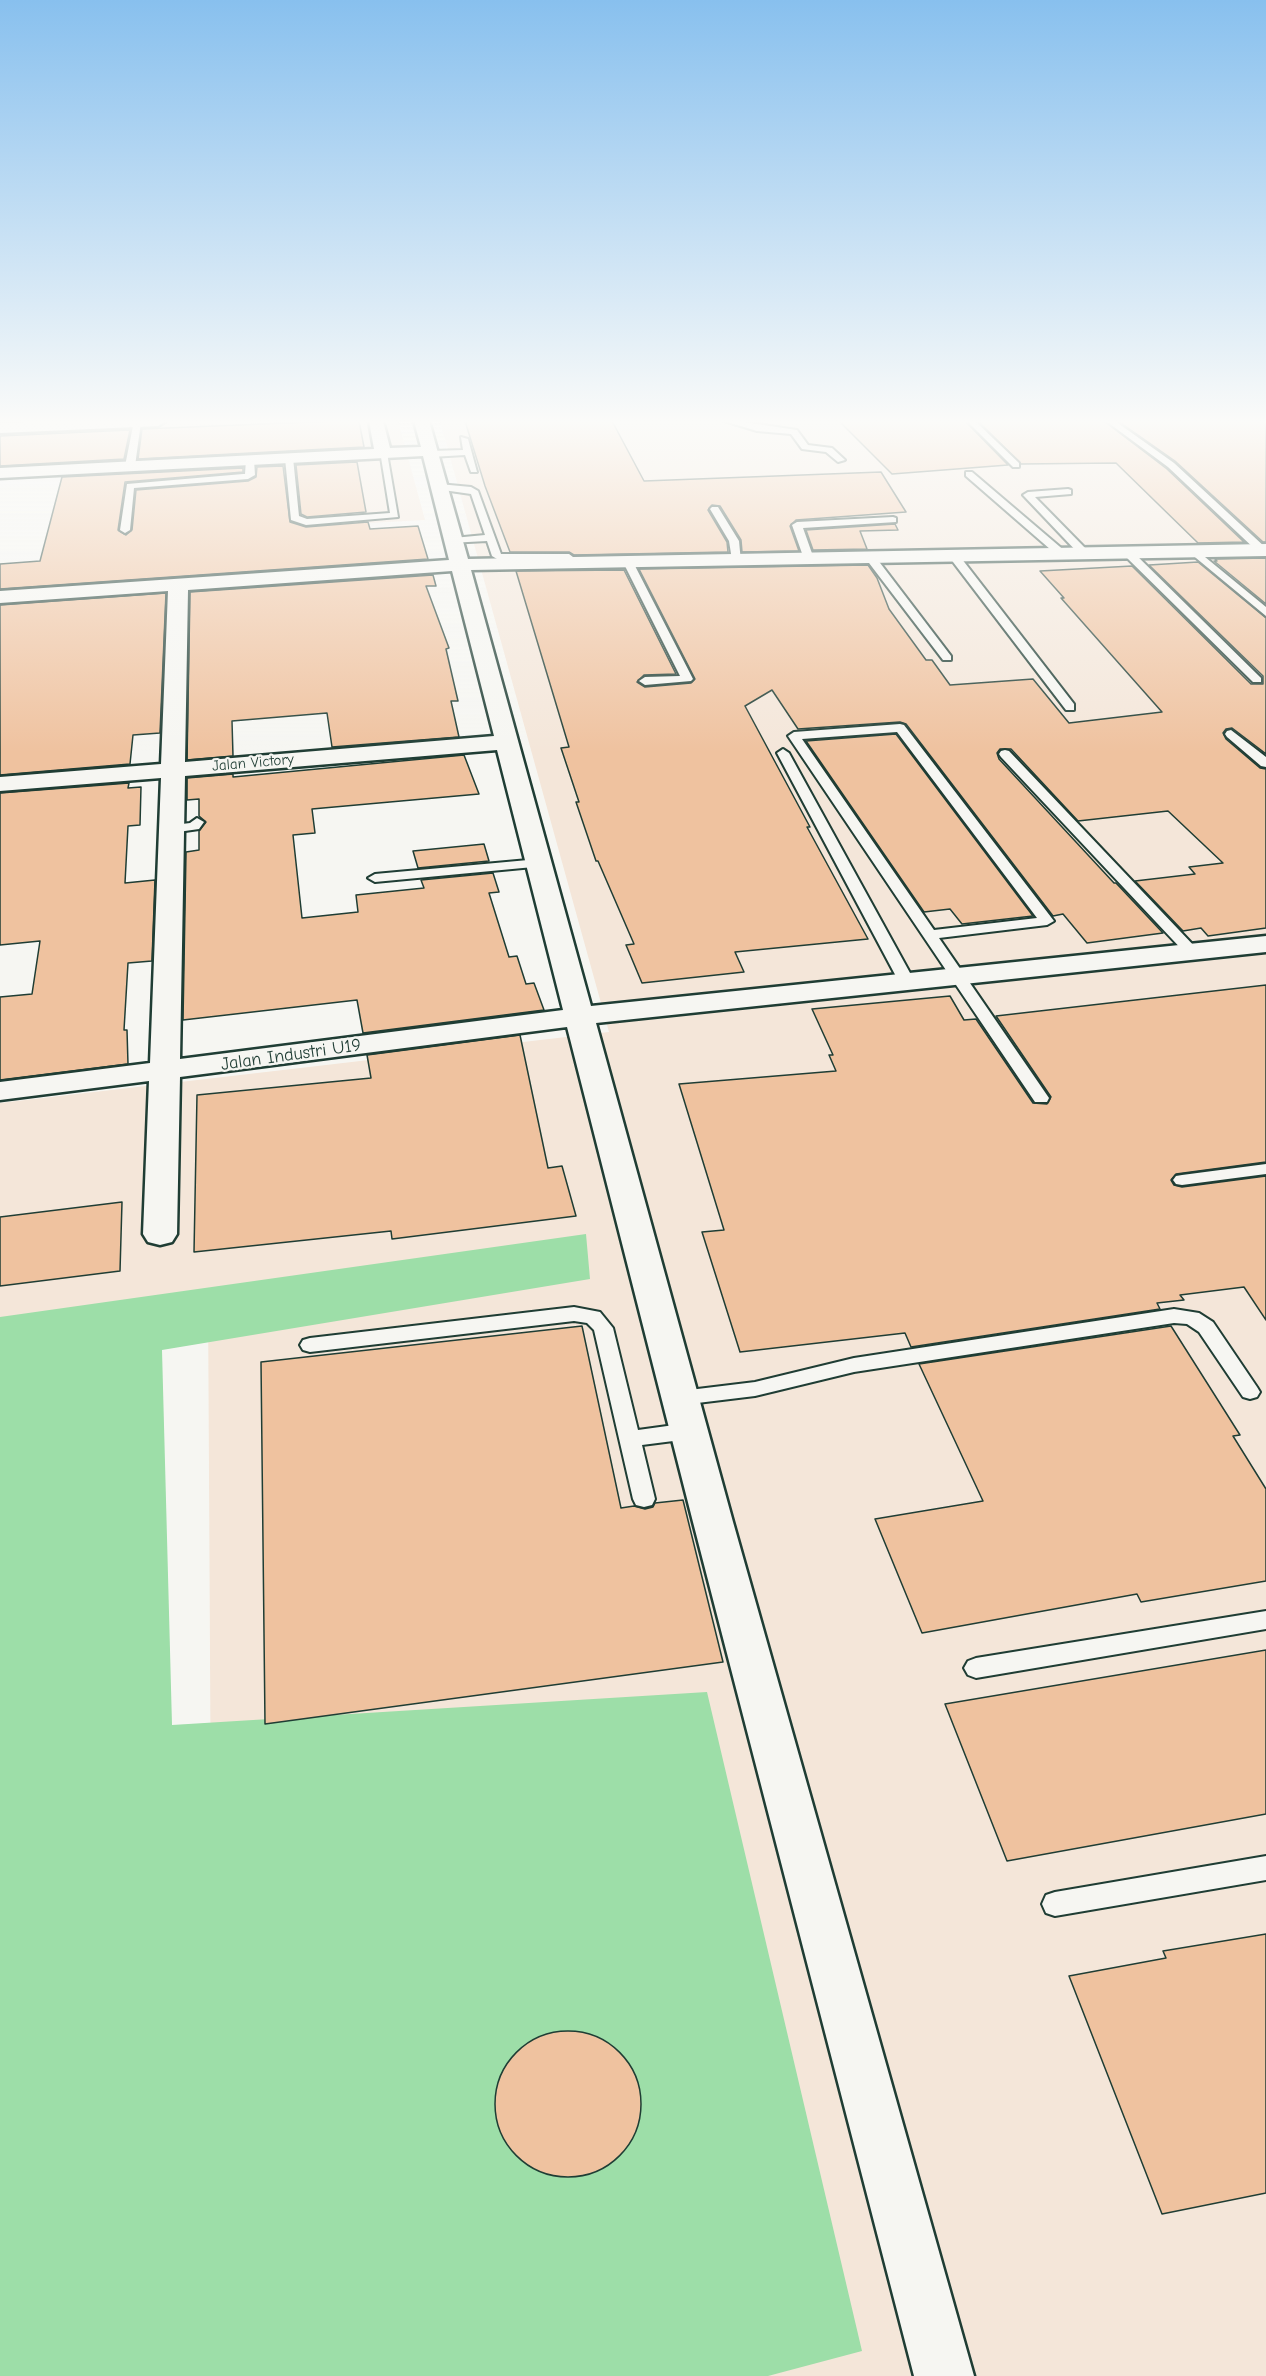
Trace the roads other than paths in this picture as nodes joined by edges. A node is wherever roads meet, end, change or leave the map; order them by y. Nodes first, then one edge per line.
1 (451, 532) edge
2 (488, 532) edge
3 (729, 532) edge
4 (799, 532) edge
5 (1036, 532) edge
6 (1064, 532) edge
7 (1244, 532) edge
8 (490, 538) junction
9 (1264, 550) edge
10 (1194, 551) junction
11 (1127, 552) junction
12 (457, 553) junction
13 (1084, 553) junction
14 (1062, 554) junction
15 (954, 556) junction
16 (870, 557) junction
17 (808, 558) junction
18 (737, 560) junction
19 (628, 562) junction
20 (576, 563) junction
21 (178, 585) junction
22 (0, 597) edge
23 (1266, 613) edge
24 (947, 658) dead end
25 (1257, 680) dead end
26 (645, 681) dead end
27 (1070, 707) dead end
28 (1231, 734) dead end
29 (507, 742) junction
30 (783, 753) dead end
31 (1005, 754) dead end
32 (1266, 763) edge
33 (173, 770) junction
34 (0, 784) edge
35 (197, 822) dead end
36 (171, 829) junction
37 (539, 863) junction
38 (375, 878) dead end
39 (928, 935) junction
40 (1266, 944) edge
41 (1192, 952) junction
42 (956, 976) junction
43 (908, 982) junction
44 (581, 1016) junction
45 (165, 1071) junction
46 (0, 1091) edge
47 (1041, 1098) dead end
48 (1266, 1169) edge
49 (1182, 1180) dead end
50 (160, 1234) dead end
51 (310, 1345) dead end
52 (1250, 1392) dead end
53 (681, 1398) junction
54 (689, 1431) junction
55 (630, 1438) junction
56 (644, 1499) dead end
57 (1266, 1620) edge
58 (976, 1668) dead end
59 (1266, 1868) edge
60 (1055, 1904) dead end
61 (944, 2376) edge

1 - 12 street
2 - 8 lane
3 - 18 lane
4 - 17 lane
5 - 14 lane
6 - 13 lane
7 - 9 lane
8 - 12 lane
8 - 20 lane
9 - 10 street
10 - 11 street
10 - 23 lane
11 - 13 street
11 - 25 lane
12 - 20 street
12 - 21 street
12 - 29 street
13 - 14 street
14 - 15 street
15 - 16 street
15 - 27 lane
16 - 17 street
16 - 24 lane
17 - 18 street
18 - 19 street
19 - 20 street
19 - 26 lane
21 - 22 street
21 - 33 street
28 - 32 lane
29 - 33 street, Jalan Victory
29 - 37 street
30 - 43 lane
31 - 41 lane
33 - 34 street, Jalan Victory
33 - 36 street
35 - 36 lane
36 - 45 street
37 - 38 lane
37 - 44 street
39 - 39 lane
39 - 42 lane
40 - 41 street, Jalan Industri U19
41 - 42 street, Jalan Industri U19
42 - 43 street, Jalan Industri U19
42 - 47 lane
43 - 44 street, Jalan Industri U19
44 - 45 street, Jalan Industri U19
44 - 53 street
45 - 46 street, Jalan Industri U19
45 - 50 street
48 - 49 lane
51 - 55 lane
52 - 53 lane
53 - 54 street
54 - 55 lane
54 - 61 street
55 - 56 lane
57 - 58 lane
59 - 60 lane

